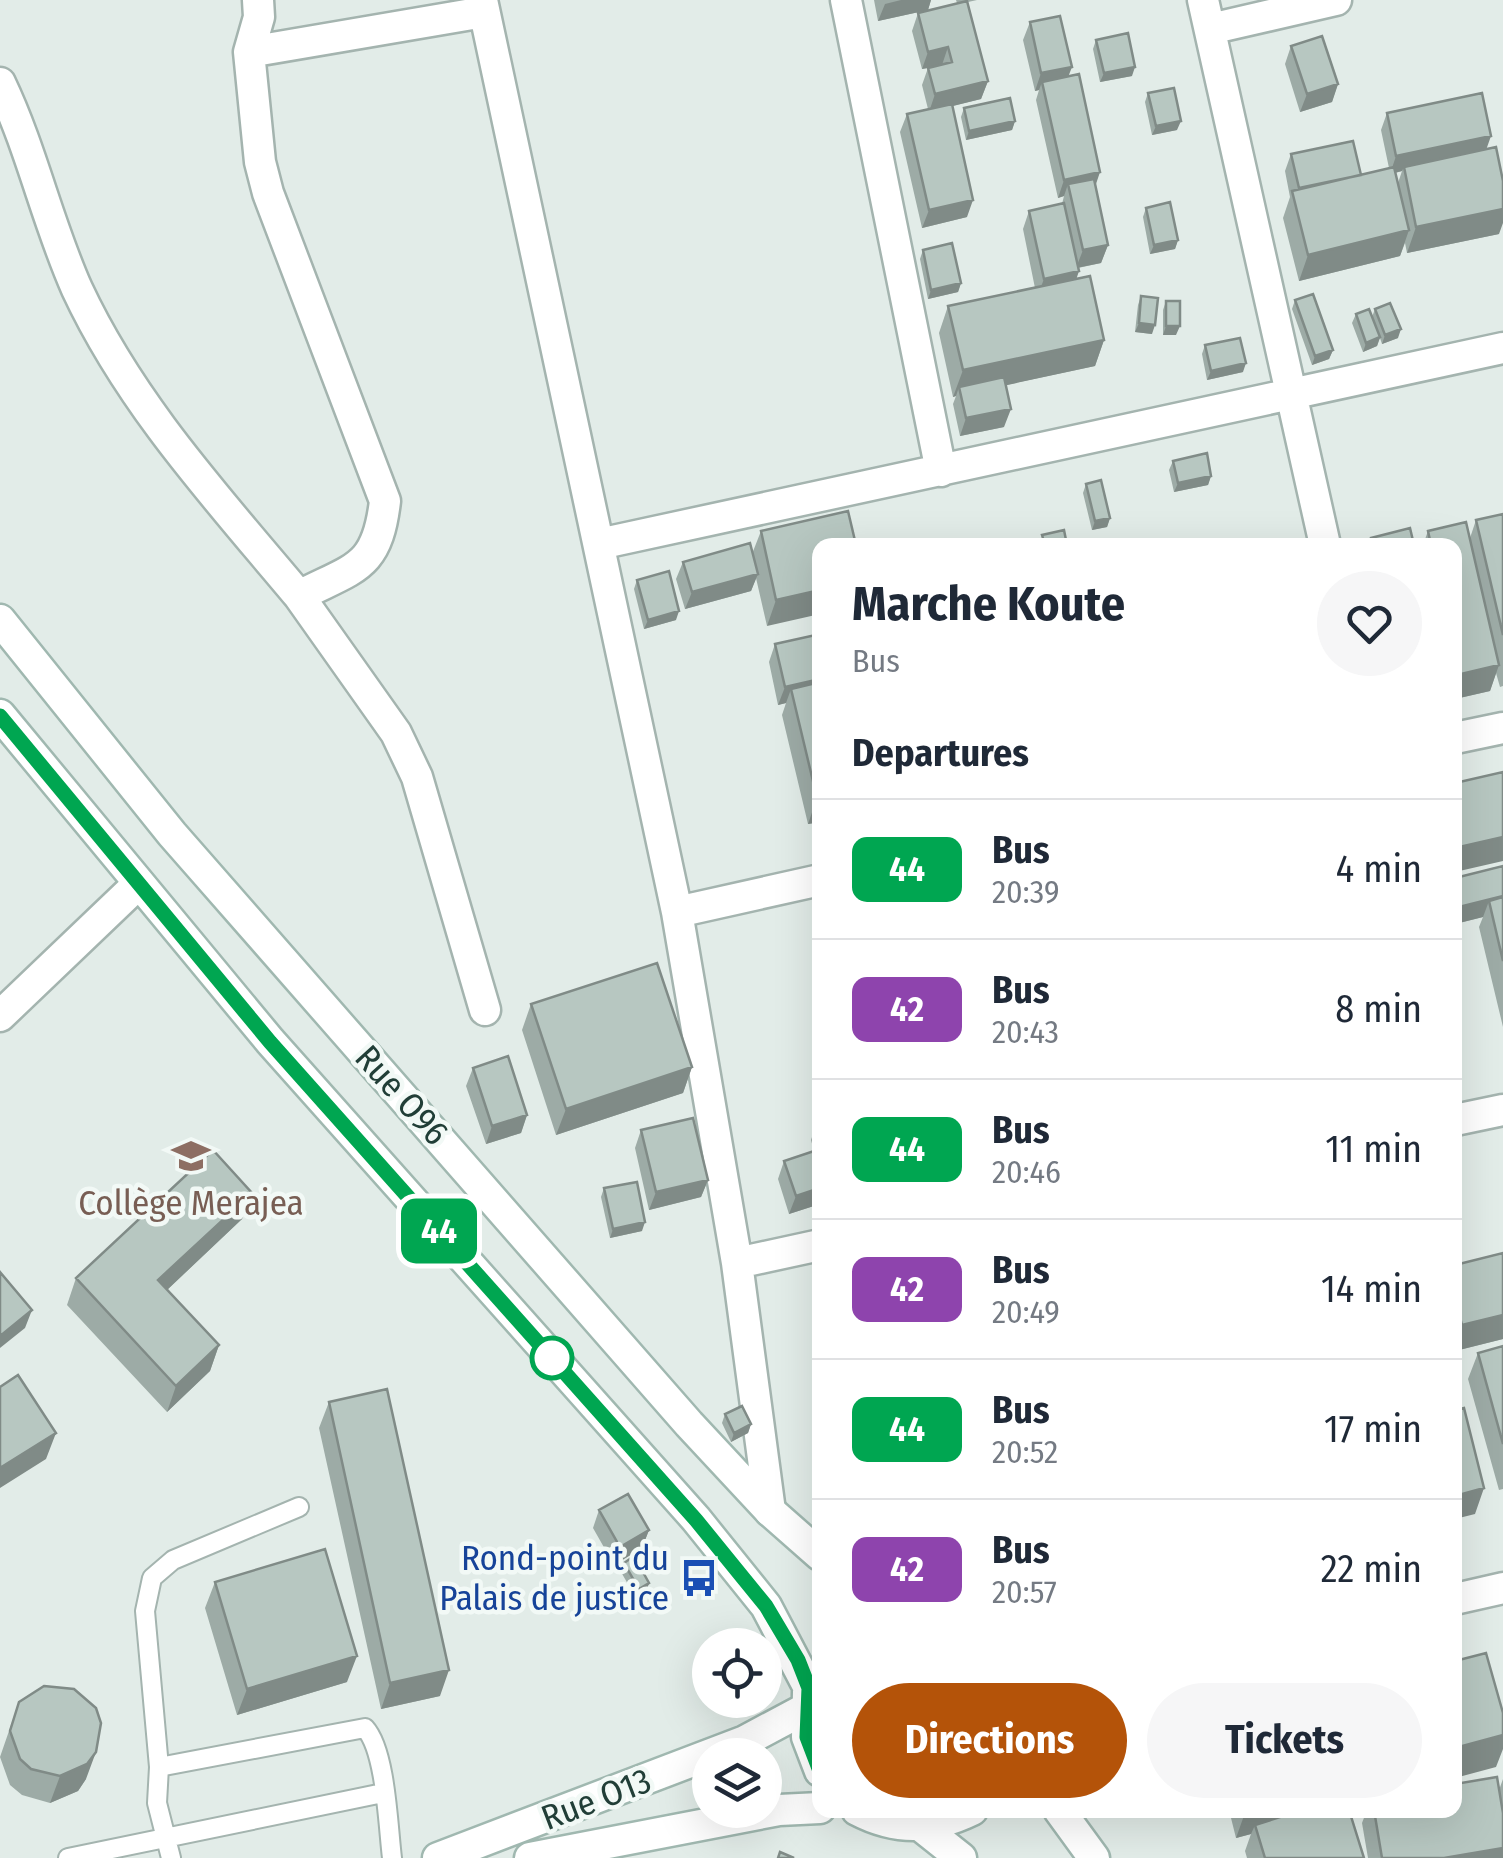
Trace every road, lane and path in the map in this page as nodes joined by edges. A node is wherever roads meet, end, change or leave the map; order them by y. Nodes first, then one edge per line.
1 (258, 0) edge
2 (846, 0) edge
3 (1336, 0) edge
4 (483, 6) edge
5 (1207, 15) edge
6 (248, 52) junction
7 (0, 83) edge
8 (1503, 348) edge
9 (1292, 395) junction
10 (941, 470) junction
11 (1323, 538) edge
12 (599, 544) junction
13 (299, 596) junction
14 (0, 620) edge
15 (0, 716) edge
16 (1503, 728) edge
17 (1462, 737) edge
18 (812, 882) edge
19 (137, 885) junction
20 (677, 912) junction
21 (486, 1010) dead end
22 (0, 1016) edge
23 (1503, 1110) edge
24 (1462, 1119) edge
25 (812, 1247) edge
26 (737, 1263) junction
27 (299, 1508) dead end
28 (770, 1511) junction
29 (812, 1549) edge
30 (1503, 1588) edge
31 (1462, 1597) edge
32 (811, 1687) edge
33 (812, 1750) edge
34 (159, 1766) junction
35 (383, 1794) junction
36 (812, 1808) edge
37 (878, 1818) edge
38 (948, 1818) edge
39 (1065, 1818) edge
40 (922, 1827) junction
41 (166, 1836) junction
42 (68, 1858) edge
43 (170, 1858) edge
44 (392, 1858) edge
45 (438, 1858) edge
46 (530, 1858) edge
47 (961, 1858) edge
48 (1094, 1858) edge

1 - 6 street
2 - 10 street
3 - 5 street
4 - 6 street
4 - 12 street
5 - 9 street
6 - 13 street
7 - 13 street
8 - 9 street
9 - 10 street
9 - 11 street
10 - 12 street
12 - 20 street
13 - 21 street
14 - 28 street, Rue O96
15 - 19 street, Rue O96
16 - 17 street
18 - 20 street
19 - 22 street
19 - 32 street, Rue O96
20 - 26 street
23 - 24 street
25 - 26 street
26 - 28 street
27 - 34 lane
28 - 29 street, Rue O96
30 - 31 street
32 - 33 street, Rue O96
32 - 45 street, Rue O13
34 - 35 lane
34 - 41 lane
35 - 41 lane
35 - 44 lane
36 - 46 street, Rue O13
37 - 40 street
38 - 40 street
39 - 48 street
40 - 47 street
41 - 42 lane
41 - 43 lane

